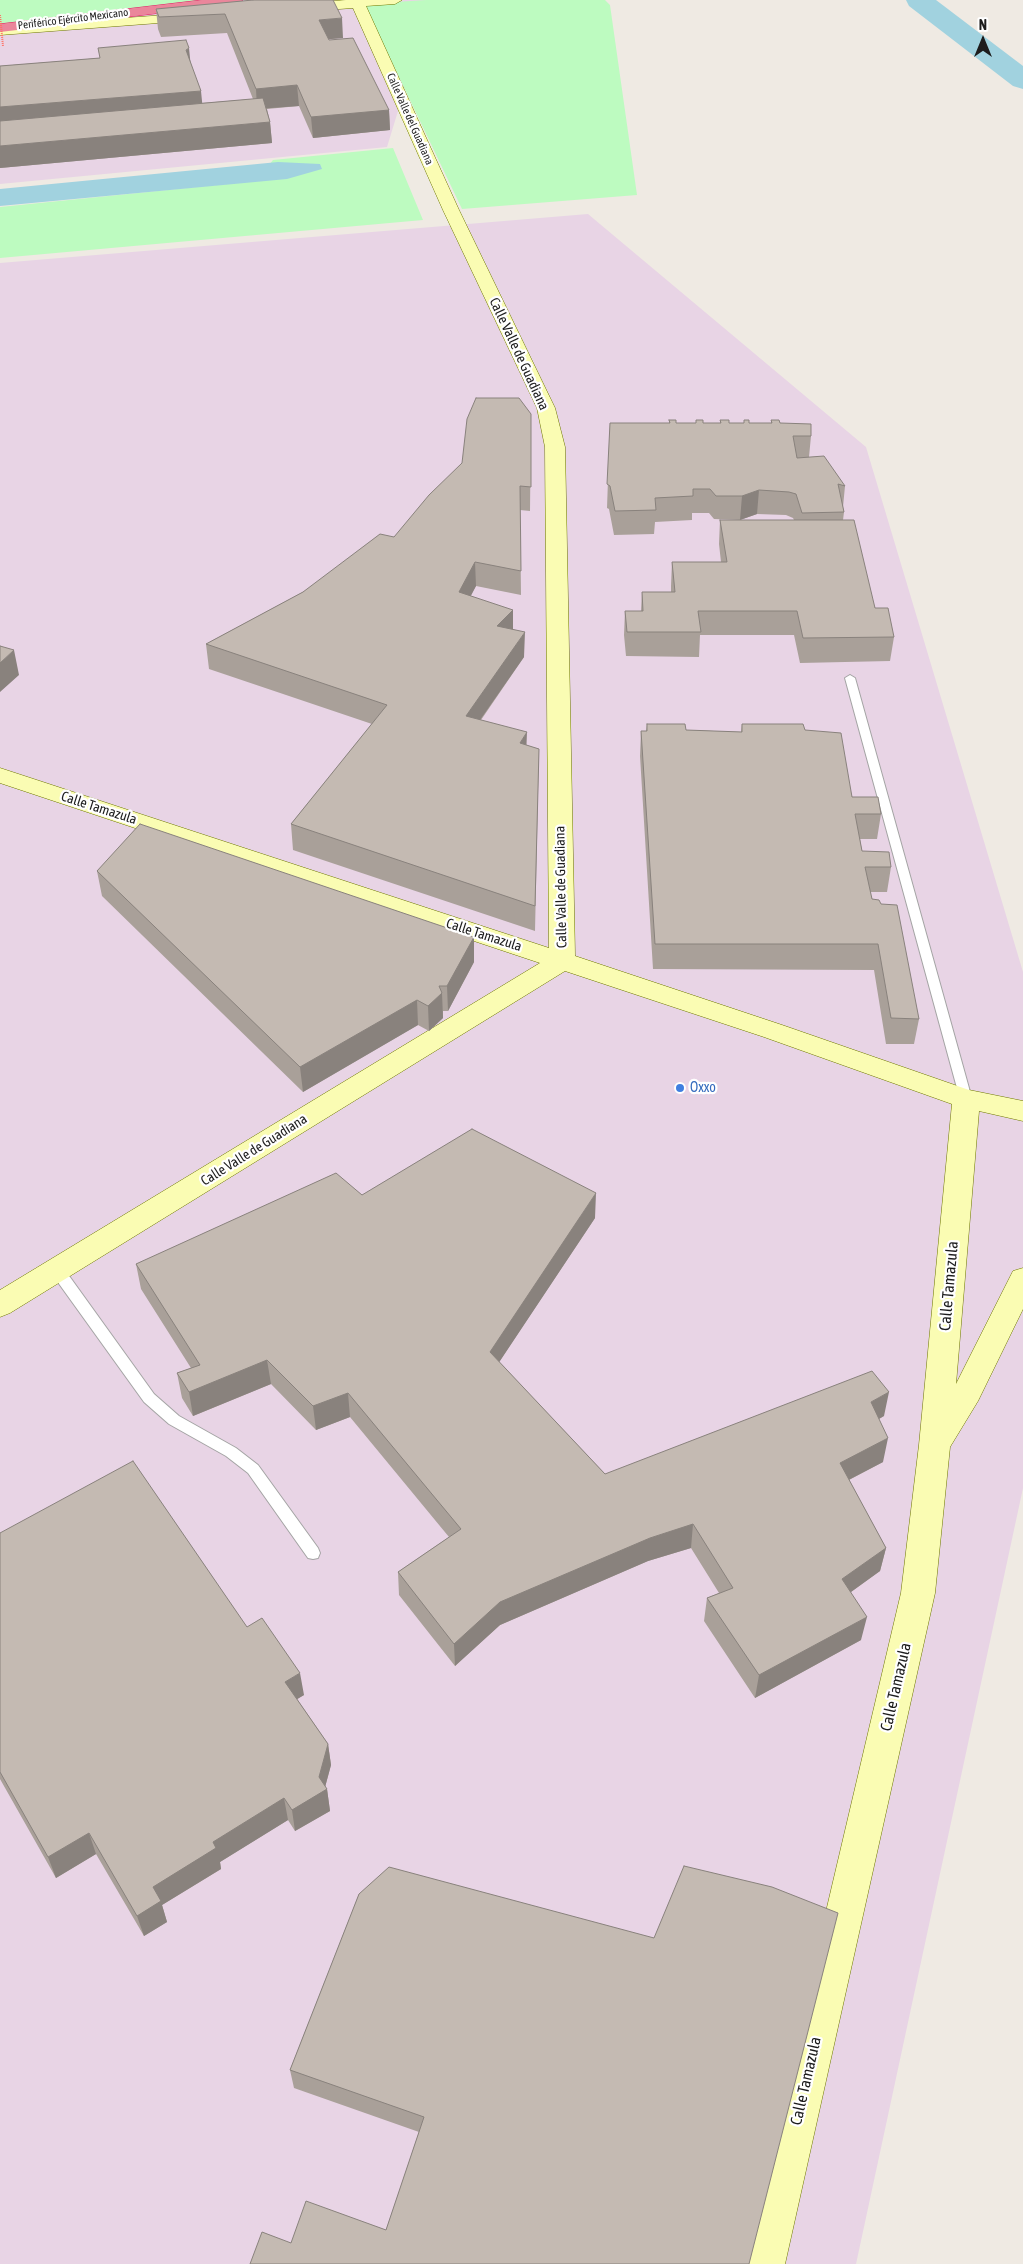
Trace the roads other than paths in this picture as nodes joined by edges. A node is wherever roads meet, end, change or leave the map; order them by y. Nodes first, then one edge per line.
1 (395, 0) edge
2 (358, 3) junction
3 (237, 7) edge
4 (289, 9) edge
5 (0, 30) edge
6 (463, 234) joint
7 (850, 678) dead end
8 (0, 775) edge
9 (562, 961) junction
10 (966, 1099) junction
11 (1023, 1111) edge
12 (1023, 1129) edge
13 (57, 1270) junction
14 (1023, 1279) edge
15 (0, 1305) edge
16 (935, 1446) junction
17 (313, 1553) dead end
18 (764, 2264) edge

1 - 2 main road
2 - 4 main road
2 - 6 main road, Calle Valle del Guadiana
3 - 5 main road
6 - 9 main road, Calle Valle de Guadiana
7 - 10 lane
8 - 9 main road, Calle Tamazula
9 - 10 main road, Calle Tamazula
9 - 13 main road, Calle Valle de Guadiana
10 - 11 main road, Calle Tamazula
10 - 12 main road, Calle Tamazula
10 - 16 main road, Calle Tamazula
13 - 15 main road, Calle Valle de Guadiana
13 - 17 lane
14 - 16 main road
16 - 18 main road, Calle Tamazula

